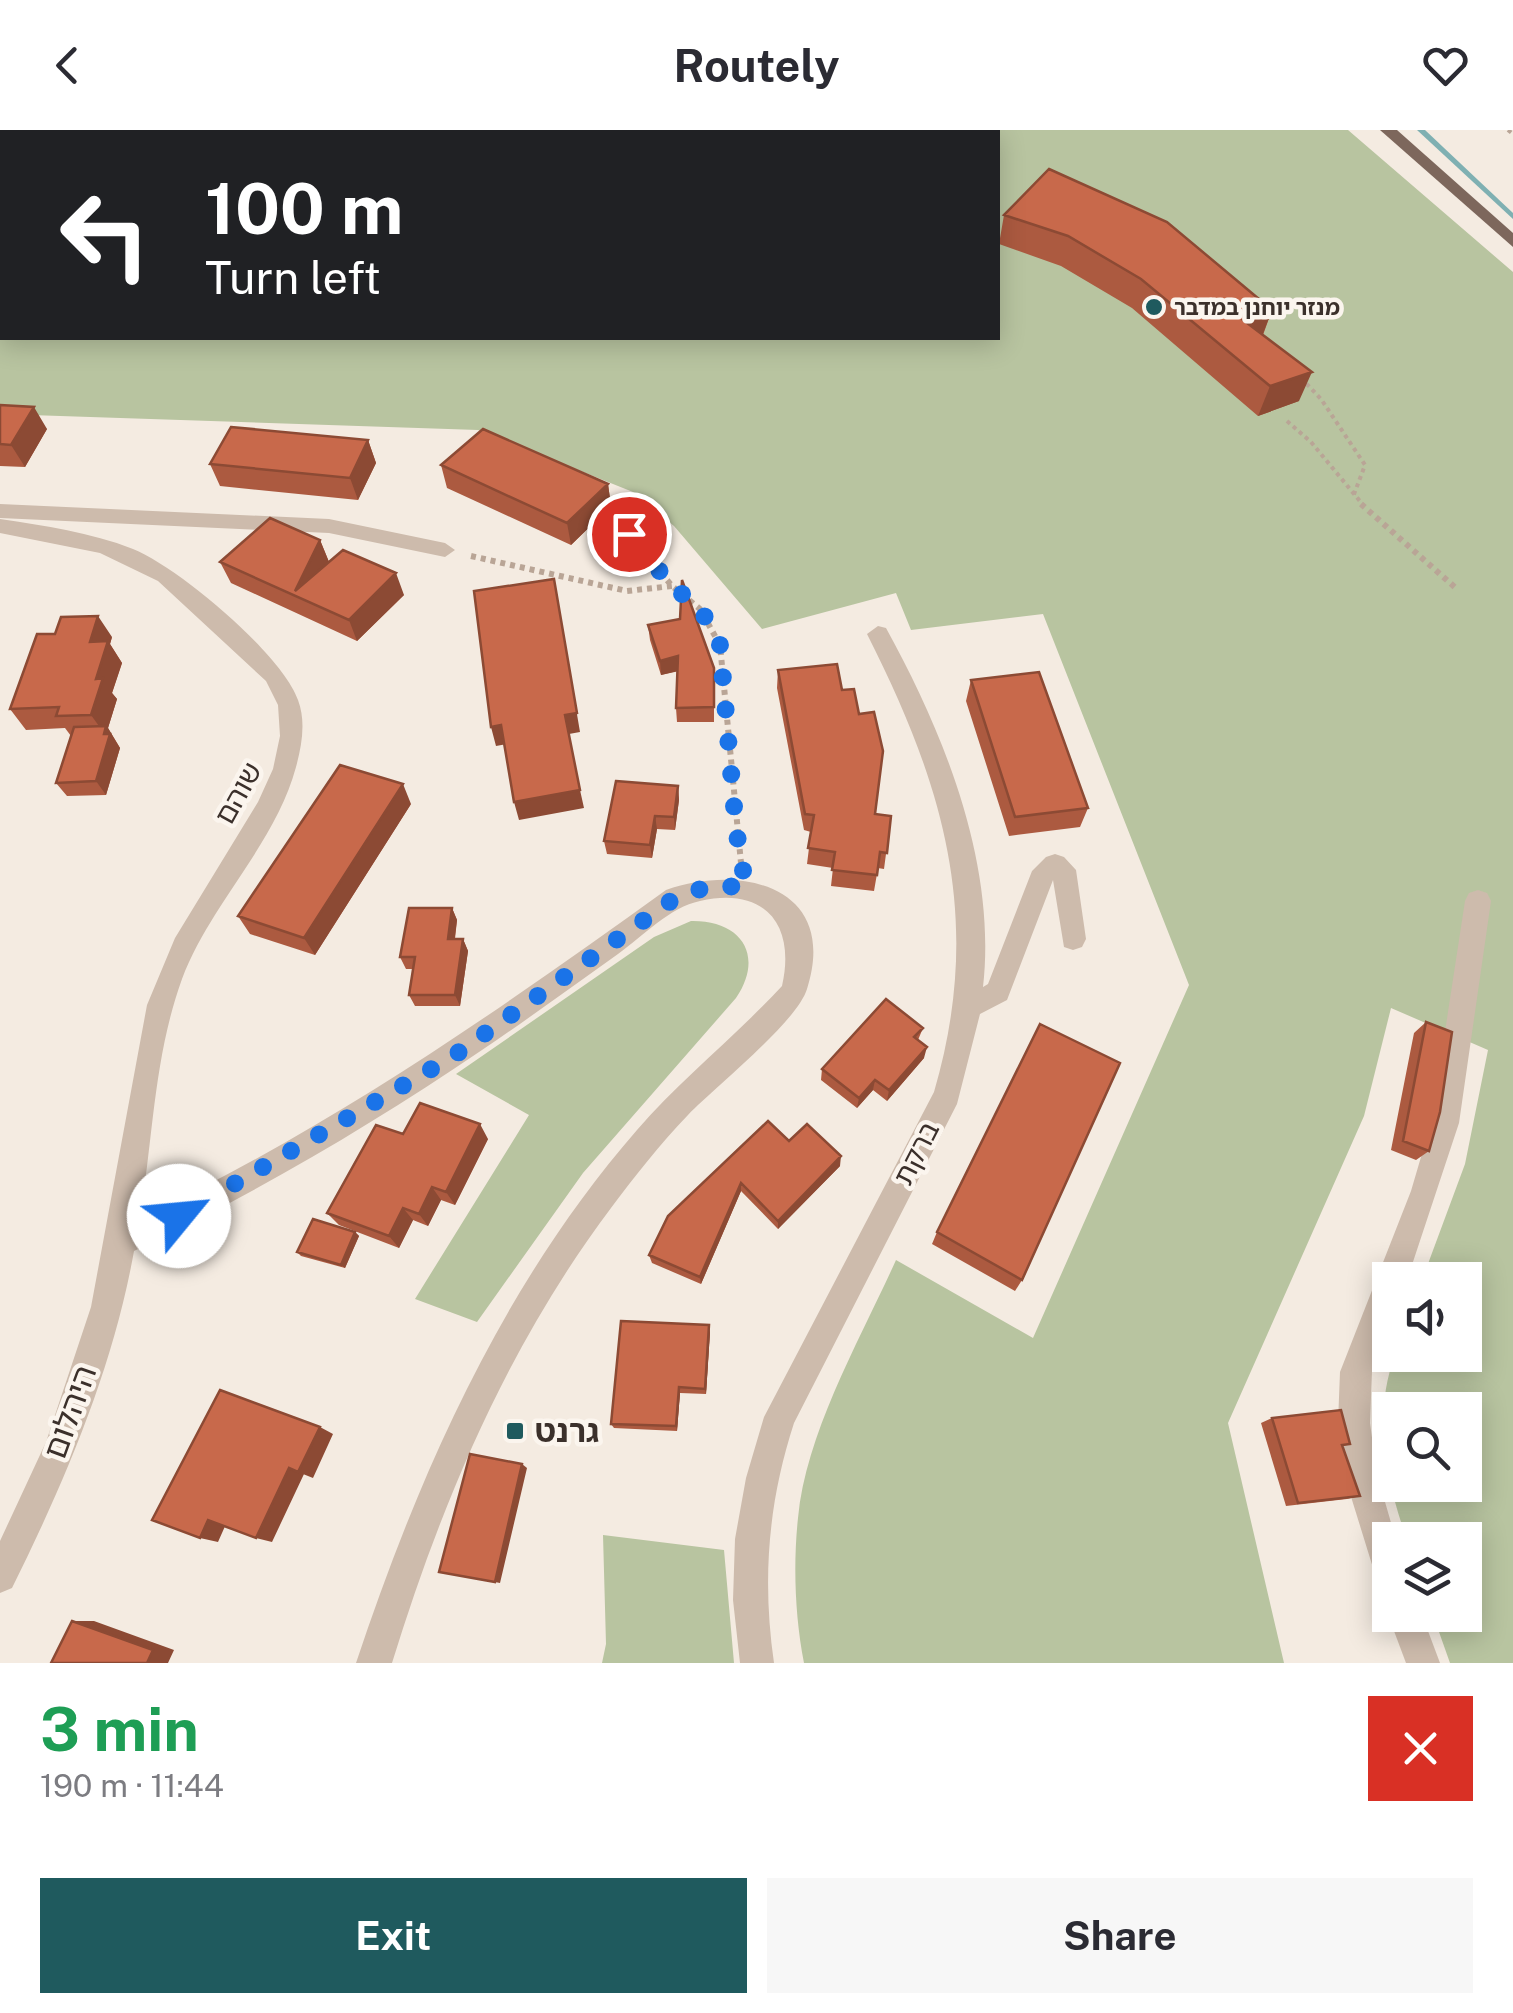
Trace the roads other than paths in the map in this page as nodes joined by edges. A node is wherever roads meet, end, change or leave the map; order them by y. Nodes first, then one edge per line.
1 (1388, 130) edge
2 (1513, 242) edge
3 (0, 511) edge
4 (0, 526) edge
5 (445, 550) road end
6 (878, 634) dead end
7 (1478, 901) dead end
8 (1073, 939) dead end
9 (970, 1006) junction
10 (120, 1242) junction
11 (1398, 1262) edge
12 (1372, 1330) edge
13 (1372, 1522) edge
14 (0, 1576) edge
15 (1412, 1632) edge
16 (374, 1663) edge
17 (757, 1663) edge
18 (1423, 1663) edge

1 - 2 main road
3 - 5 street
4 - 10 street, שוהם
6 - 9 street, ברקת
7 - 11 street
8 - 9 street
9 - 17 street, ברקת
10 - 14 street, היהלום
10 - 16 street
12 - 13 street
15 - 18 street

